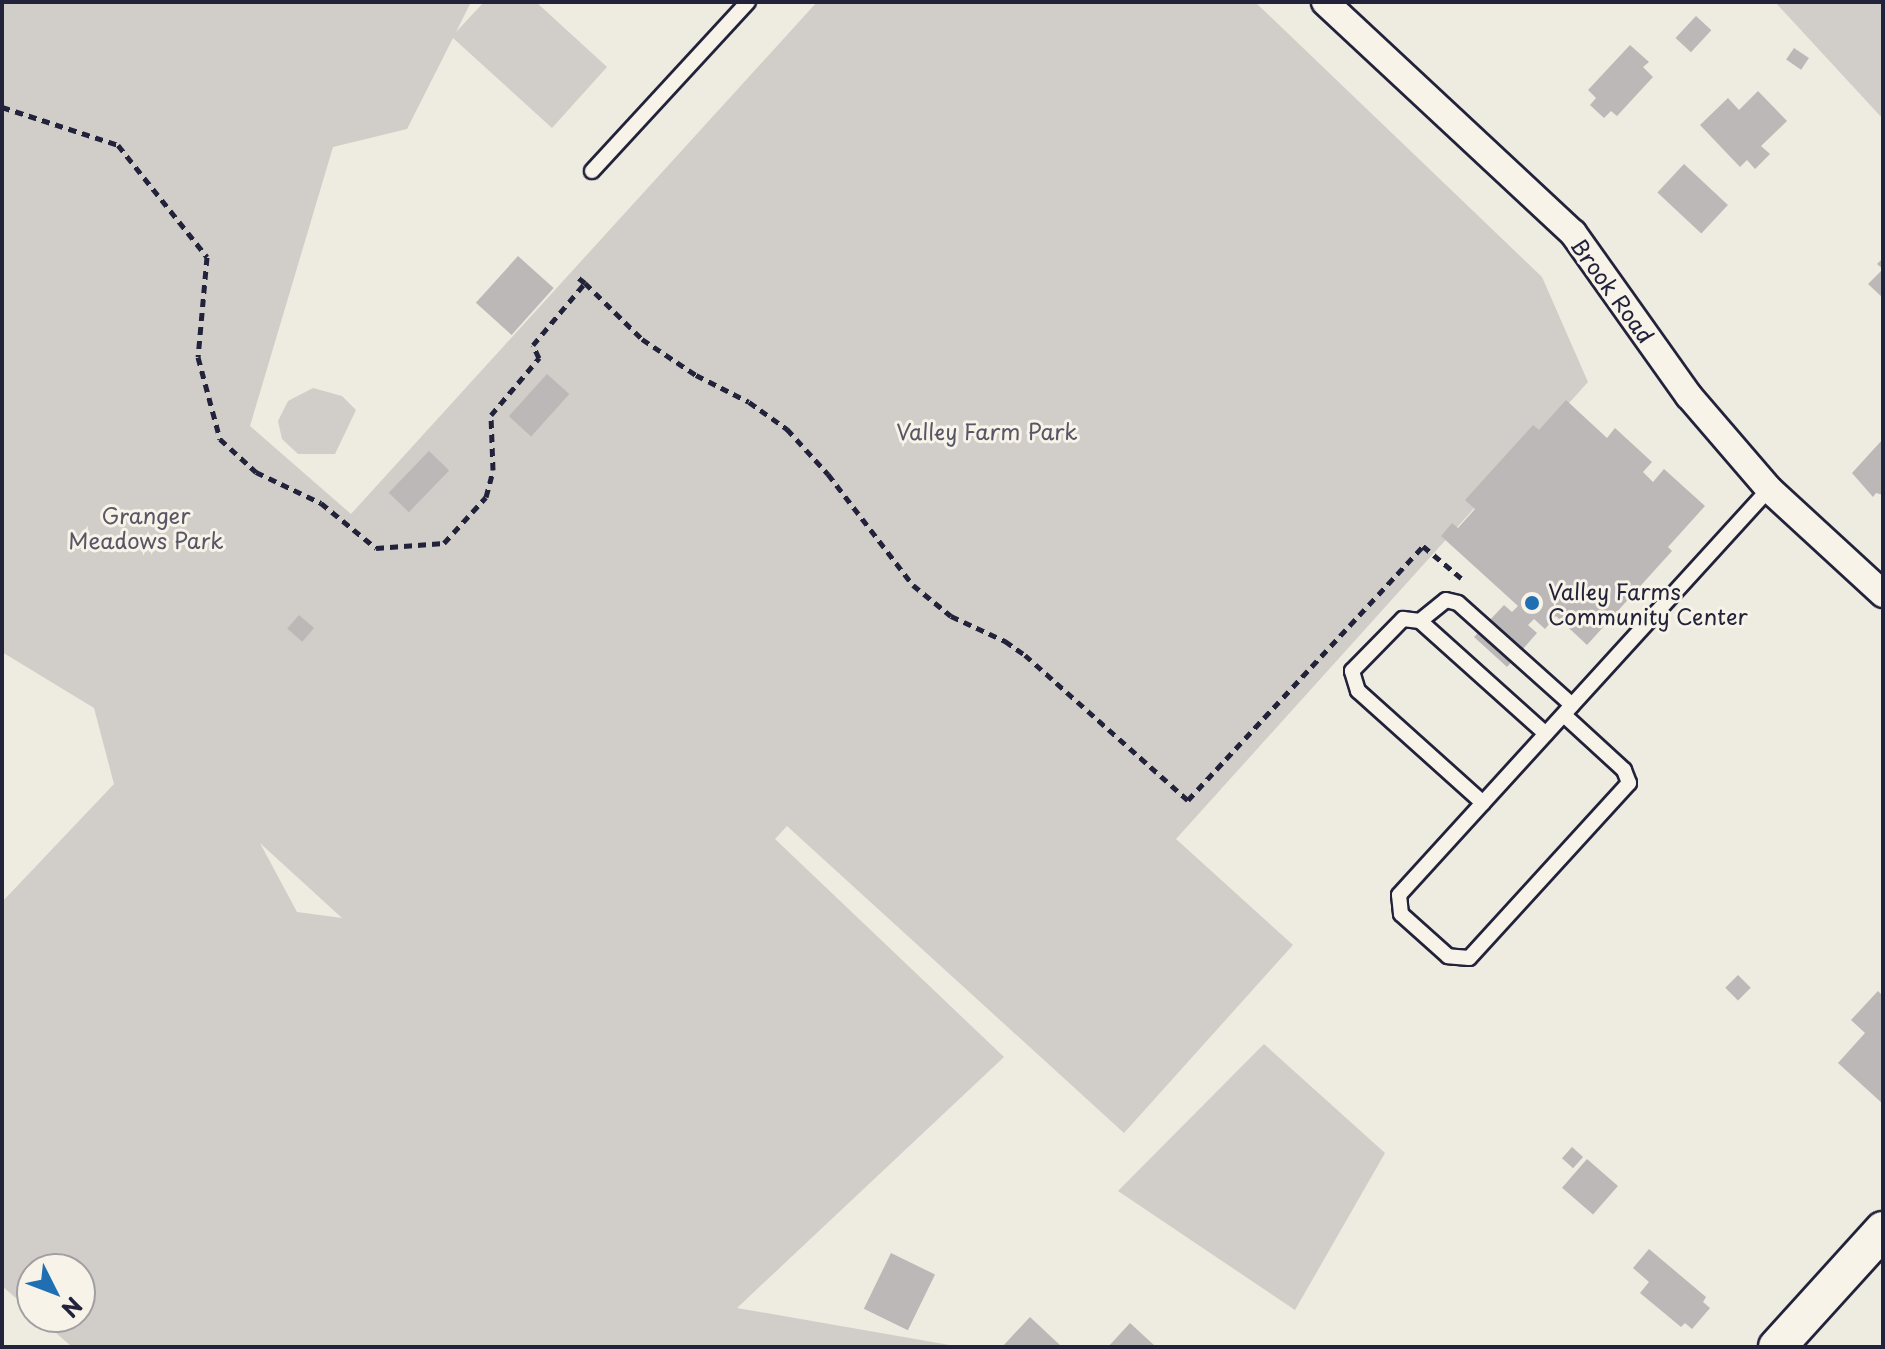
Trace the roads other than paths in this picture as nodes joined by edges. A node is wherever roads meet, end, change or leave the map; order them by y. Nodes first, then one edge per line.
1 (748, 2) edge
2 (1325, 2) edge
3 (592, 171) dead end
4 (1769, 489) junction
5 (1883, 594) edge
6 (1420, 621) junction
7 (1568, 710) junction
8 (1546, 734) junction
9 (1483, 803) junction
10 (1883, 1230) edge
11 (1777, 1347) edge

1 - 3 lane
2 - 4 street, Brook Road
4 - 5 street, Brook Road
4 - 7 lane
6 - 7 lane
6 - 8 lane
6 - 9 lane
7 - 8 lane
7 - 9 lane
8 - 9 lane
10 - 11 street

